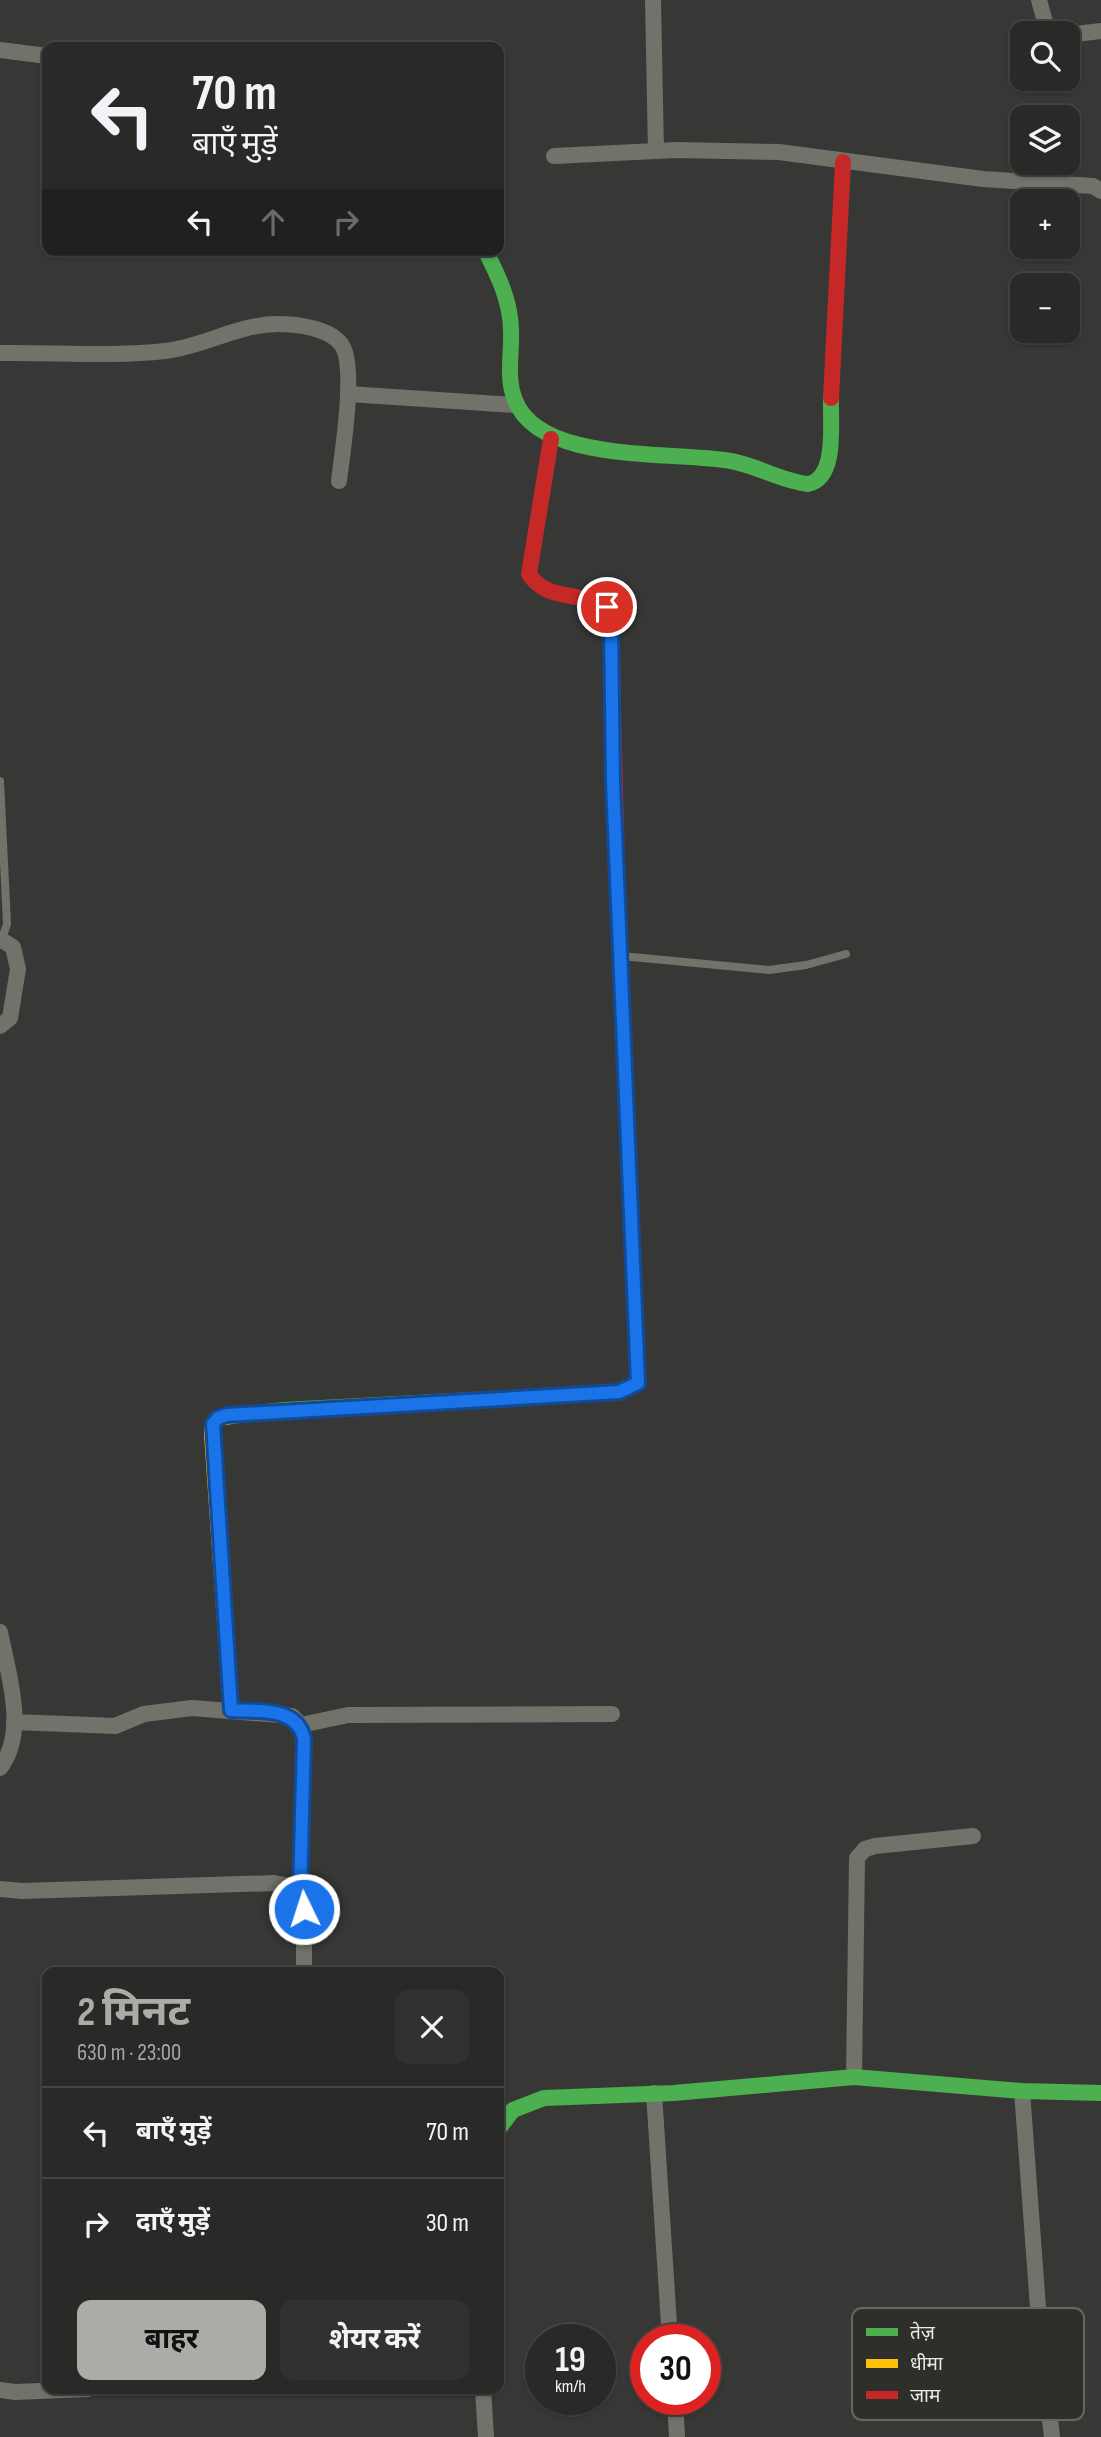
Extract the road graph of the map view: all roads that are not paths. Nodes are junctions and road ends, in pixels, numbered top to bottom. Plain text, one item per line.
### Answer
1 (653, 0) edge
2 (1039, 0) edge
3 (1045, 21) edge
4 (1101, 31) edge
5 (1080, 34) edge
6 (0, 50) edge
7 (42, 55) edge
8 (656, 151) junction
9 (554, 156) dead end
10 (843, 162) junction
11 (1101, 191) edge
12 (488, 256) edge
13 (0, 353) edge
14 (349, 394) junction
15 (515, 405) junction
16 (551, 439) junction
17 (340, 481) dead end
18 (0, 781) edge
19 (1, 939) edge
20 (846, 954) dead end
21 (620, 956) junction
22 (0, 1026) edge
23 (0, 1632) edge
24 (231, 1710) junction
25 (612, 1714) dead end
26 (14, 1722) junction
27 (301, 1725) junction
28 (0, 1768) edge
29 (973, 1836) dead end
30 (0, 1889) edge
31 (300, 1892) junction
32 (304, 1967) edge
33 (854, 2077) junction
34 (1022, 2091) junction
35 (654, 2093) junction
36 (1101, 2093) edge
37 (504, 2122) edge
38 (1038, 2308) edge
39 (669, 2324) edge
40 (0, 2390) edge
41 (42, 2391) edge
42 (483, 2394) edge
43 (676, 2415) edge
44 (486, 2437) edge
45 (677, 2437) edge

1 - 8 street
2 - 3 street
4 - 5 street
6 - 7 street
8 - 9 street
8 - 10 street
10 - 11 street
10 - 16 street
12 - 15 street
13 - 14 street
14 - 15 street
14 - 17 street
15 - 16 street
16 - 21 street
18 - 19 lane
19 - 22 street
20 - 21 lane
21 - 24 street
23 - 26 street
24 - 26 street
24 - 27 street
25 - 27 street
26 - 28 street
27 - 31 street
29 - 33 street
30 - 31 street
31 - 32 street
33 - 34 street
33 - 35 street
34 - 36 street
34 - 38 street
35 - 37 street
35 - 39 street
40 - 41 street
42 - 44 street
43 - 45 street

